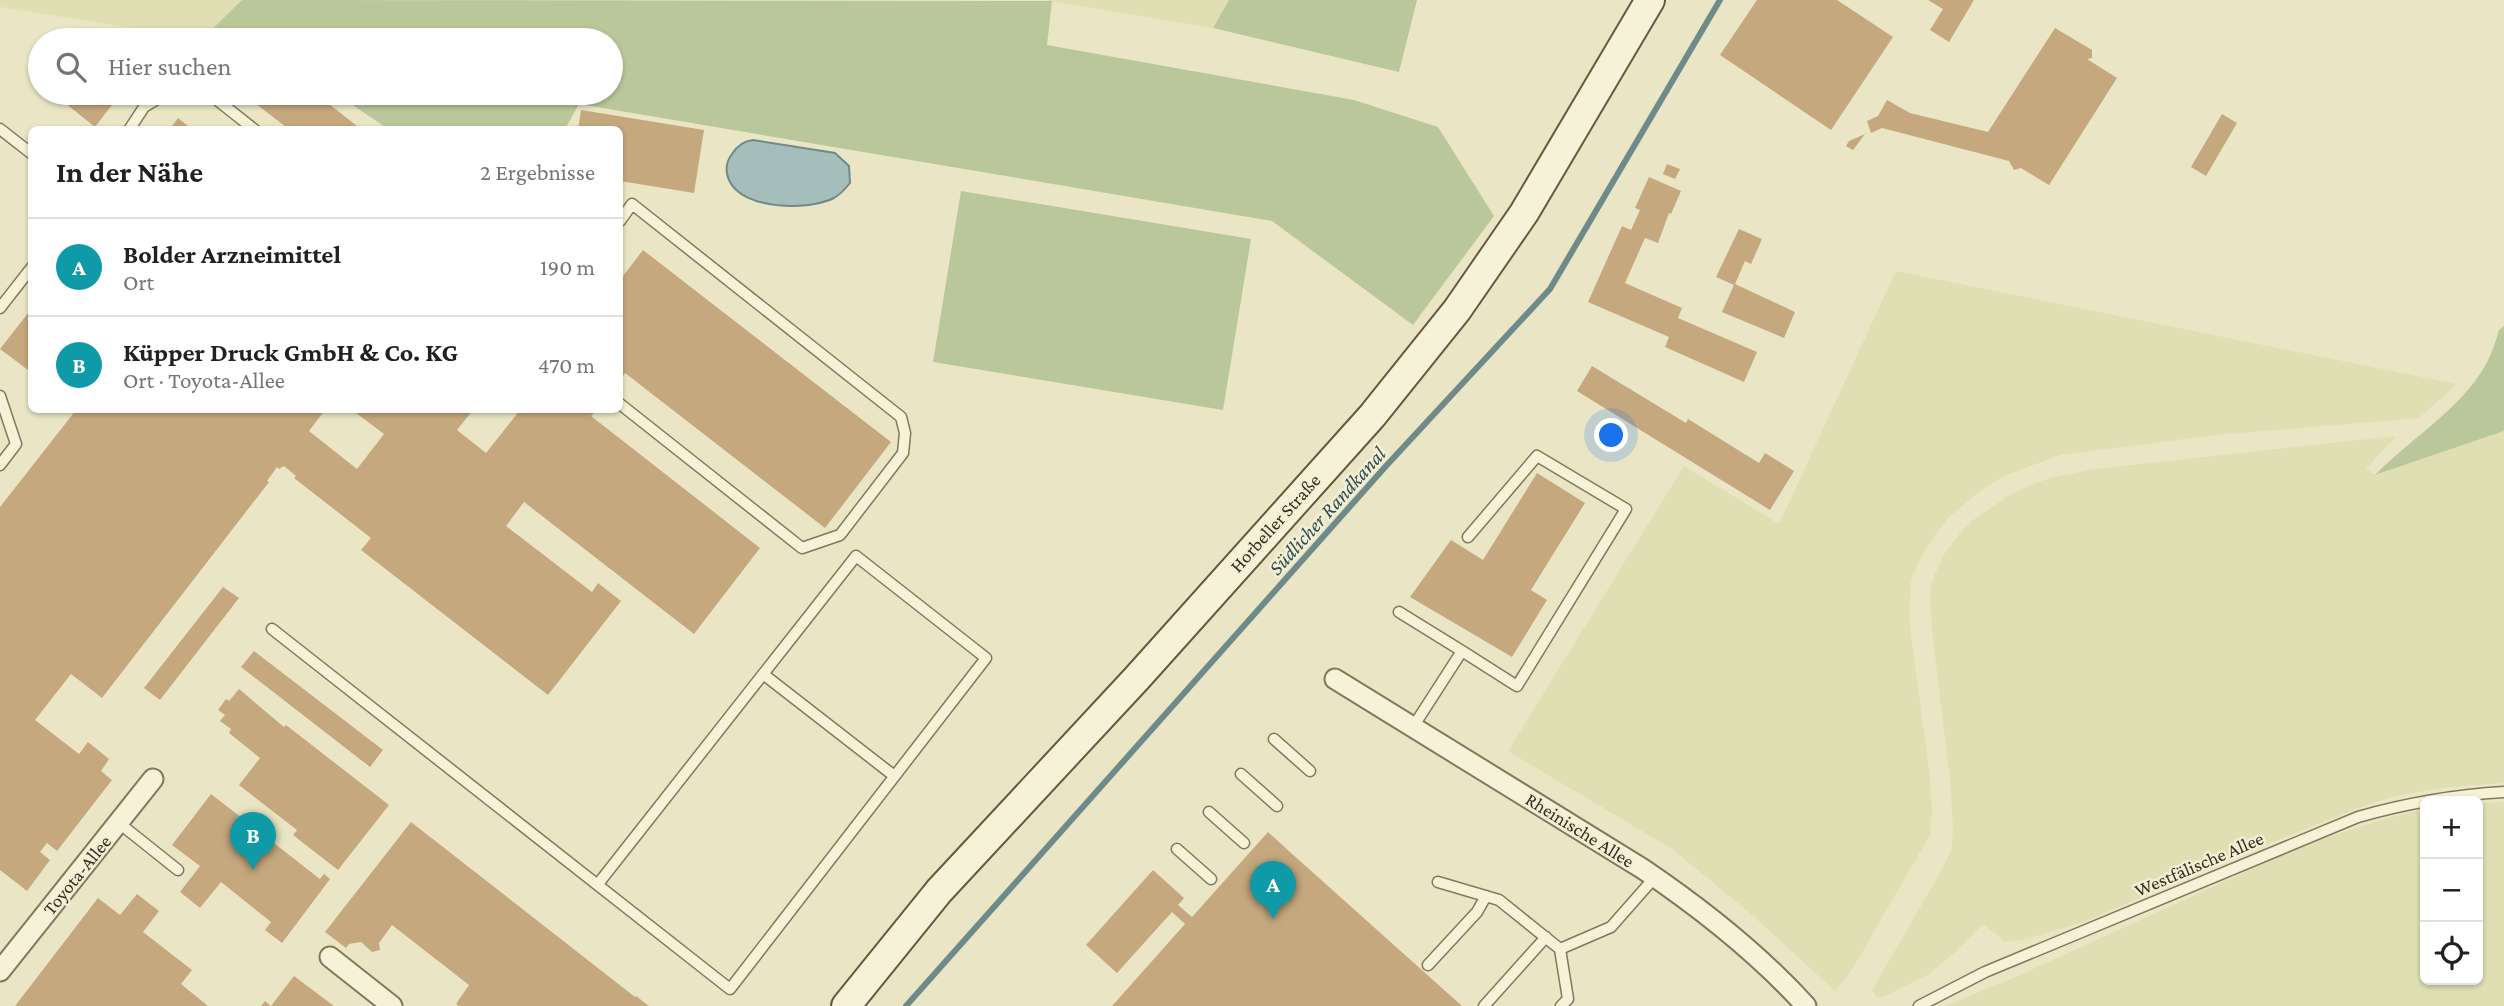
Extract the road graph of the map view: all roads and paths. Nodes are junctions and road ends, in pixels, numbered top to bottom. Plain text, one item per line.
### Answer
1 (1650, 0) edge
2 (147, 105) edge
3 (223, 105) edge
4 (132, 126) edge
5 (250, 126) edge
6 (0, 129) edge
7 (28, 151) edge
8 (623, 216) edge
9 (28, 272) edge
10 (0, 308) edge
11 (0, 396) edge
12 (623, 406) edge
13 (0, 465) edge
14 (1468, 537) dead end
15 (1399, 612) dead end
16 (272, 629) dead end
17 (1462, 651) junction
18 (763, 674) junction
19 (1335, 679) dead end
20 (1413, 727) junction
21 (1273, 739) dead end
22 (1310, 771) dead end
23 (1241, 774) dead end
24 (893, 775) junction
25 (153, 779) dead end
26 (2504, 792) edge
27 (1277, 806) dead end
28 (1209, 812) dead end
29 (119, 823) junction
30 (1244, 843) dead end
31 (1177, 849) dead end
32 (178, 870) dead end
33 (1655, 877) junction
34 (1211, 879) dead end
35 (1438, 882) dead end
36 (598, 884) junction
37 (1486, 896) junction
38 (1546, 937) junction
39 (1560, 949) junction
40 (330, 957) dead end
41 (3, 963) edge
42 (1428, 965) dead end
43 (392, 1006) edge
44 (846, 1006) edge
45 (1484, 1006) edge
46 (1561, 1006) edge
47 (1806, 1006) edge
48 (1920, 1006) edge

1 - 44 main road, Horbeller Straße
2 - 4 lane
3 - 5 lane
6 - 7 lane
8 - 12 lane
9 - 10 lane
11 - 13 lane
14 - 17 lane
15 - 17 lane
16 - 36 lane
17 - 20 lane
18 - 24 lane
18 - 24 lane
18 - 36 lane
19 - 20 street, Rheinische Allee
20 - 33 street, Rheinische Allee
21 - 22 lane
23 - 27 lane
24 - 36 lane
25 - 29 street, Toyota-Allee
26 - 48 lane, Westfälische Allee
28 - 30 lane
29 - 32 lane
29 - 41 street, Toyota-Allee
31 - 34 lane
33 - 39 lane
33 - 47 street, Rheinische Allee
35 - 37 lane
37 - 38 lane
37 - 42 lane
38 - 39 lane
38 - 45 lane
39 - 46 lane
40 - 43 street

